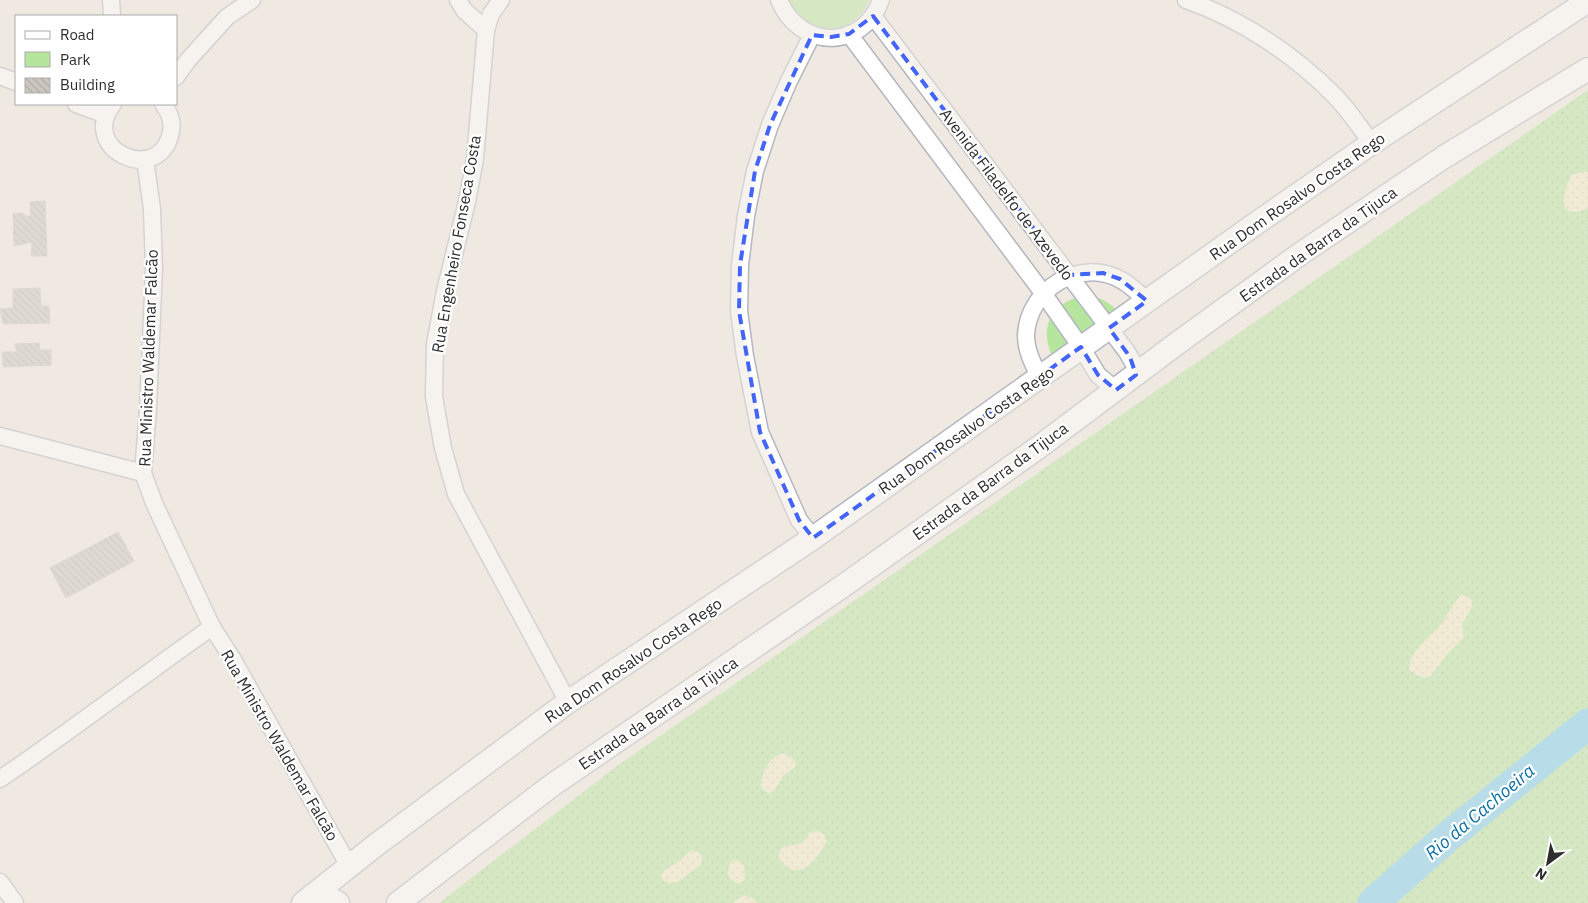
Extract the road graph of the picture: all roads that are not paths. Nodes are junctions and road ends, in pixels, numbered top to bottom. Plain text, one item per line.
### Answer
1 (112, 0) edge
2 (252, 0) edge
3 (458, 0) edge
4 (501, 0) edge
5 (779, 0) edge
6 (881, 0) edge
7 (1186, 0) edge
8 (1588, 1) edge
9 (112, 15) edge
10 (873, 16) junction
11 (486, 30) junction
12 (849, 34) junction
13 (812, 35) junction
14 (1588, 68) edge
15 (178, 74) edge
16 (0, 76) edge
17 (15, 82) edge
18 (83, 105) edge
19 (164, 105) edge
20 (110, 109) edge
21 (1372, 143) junction
22 (146, 159) junction
23 (1069, 275) junction
24 (1043, 293) junction
25 (1147, 301) junction
26 (1109, 328) junction
27 (1081, 347) junction
28 (1136, 375) junction
29 (1040, 378) junction
30 (1116, 390) junction
31 (0, 436) edge
32 (143, 473) junction
33 (813, 538) junction
34 (212, 627) junction
35 (568, 702) junction
36 (0, 779) edge
37 (349, 866) junction
38 (0, 882) edge
39 (308, 899) edge
40 (14, 903) edge
41 (338, 903) edge
42 (398, 903) edge

1 - 9 street
2 - 15 street
3 - 11 street
4 - 11 street, Rua Engenheiro Fonseca Costa
5 - 13 street
6 - 10 street
7 - 21 street
8 - 21 main road, Rua Dom Rosalvo Costa Rego
10 - 12 street
10 - 23 street, Avenida Filadelfo de Azevedo
11 - 35 street, Rua Engenheiro Fonseca Costa
12 - 13 street
12 - 24 street, Avenida Filadelfo de Azevedo
13 - 33 street
14 - 28 main road, Estrada da Barra da Tijuca
16 - 17 street
18 - 20 street
19 - 22 street
20 - 22 street
21 - 25 main road, Rua Dom Rosalvo Costa Rego
22 - 32 street, Rua Ministro Waldemar Falcão
23 - 24 street
23 - 25 street
23 - 26 street, Avenida Filadelfo de Azevedo
24 - 27 street, Avenida Filadelfo de Azevedo
24 - 29 street
25 - 26 main road, Rua Dom Rosalvo Costa Rego
26 - 27 main road, Rua Dom Rosalvo Costa Rego
26 - 28 street, Avenida Filadelfo de Azevedo
27 - 29 main road, Rua Dom Rosalvo Costa Rego
27 - 30 street, Avenida Filadelfo de Azevedo
28 - 30 main road, Estrada da Barra da Tijuca
29 - 33 main road, Rua Dom Rosalvo Costa Rego
30 - 42 main road, Estrada da Barra da Tijuca
31 - 32 street
32 - 34 street, Rua Ministro Waldemar Falcão
33 - 35 main road, Rua Dom Rosalvo Costa Rego
34 - 36 street
34 - 37 street, Rua Ministro Waldemar Falcão
35 - 37 main road, Rua Dom Rosalvo Costa Rego
37 - 39 main road
38 - 40 street
39 - 41 main road

